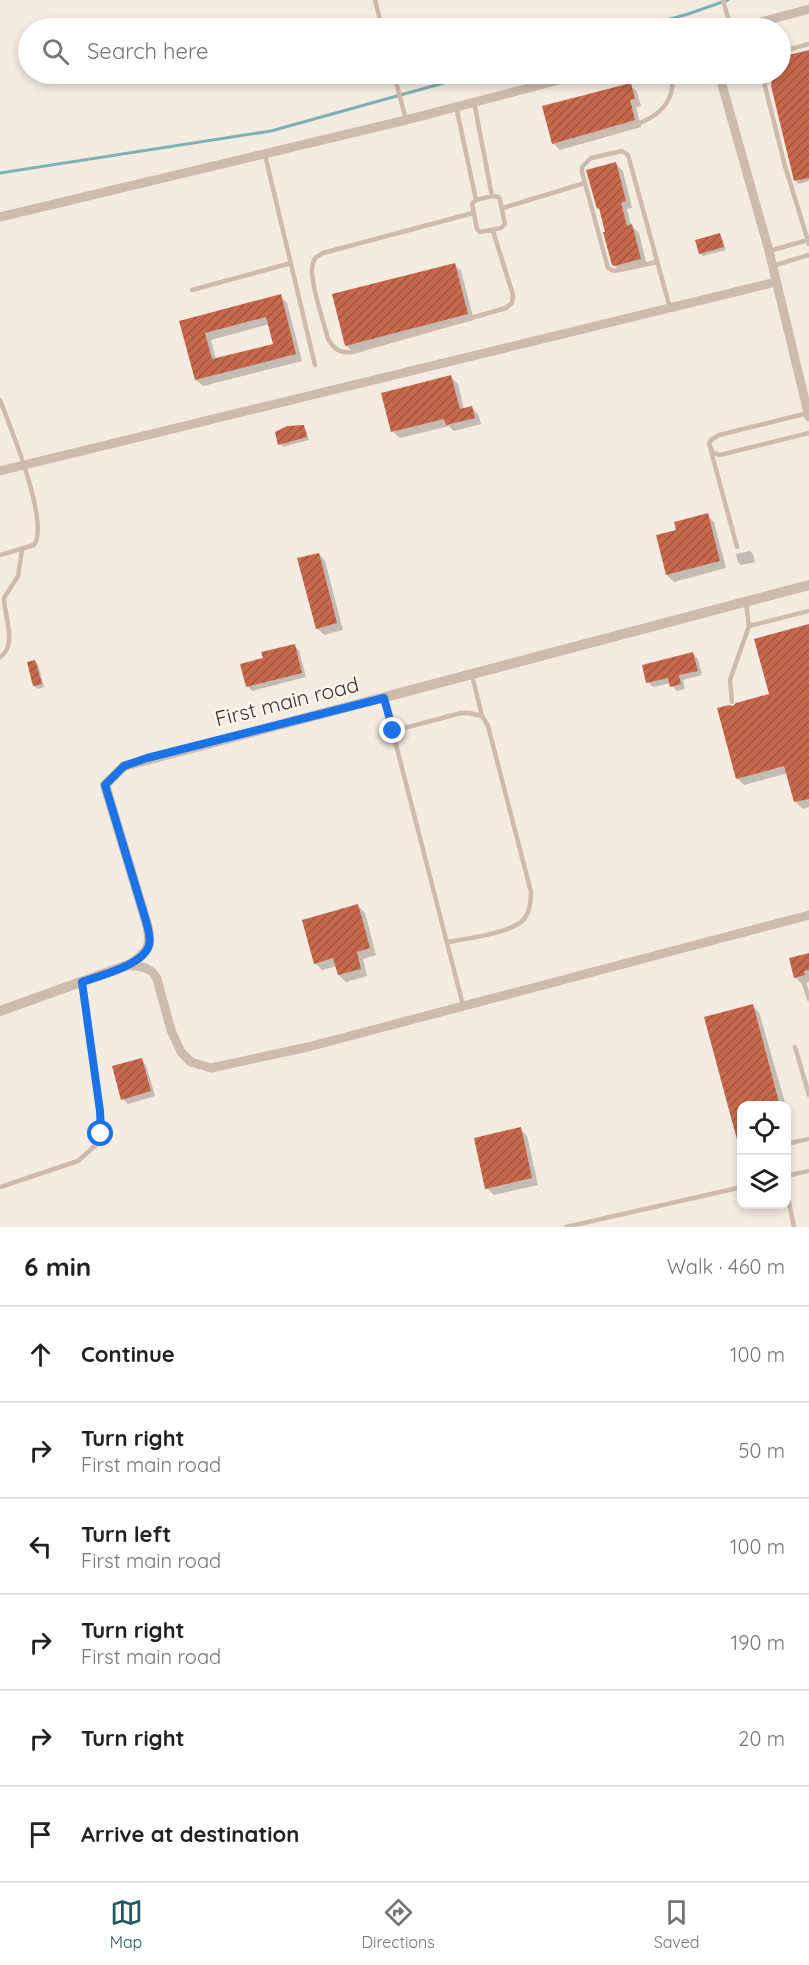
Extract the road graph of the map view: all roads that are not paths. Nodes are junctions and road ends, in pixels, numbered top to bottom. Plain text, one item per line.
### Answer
1 (375, 0) edge
2 (723, 0) edge
3 (809, 9) edge
4 (380, 18) edge
5 (728, 18) edge
6 (775, 18) edge
7 (809, 44) edge
8 (791, 49) edge
9 (396, 84) edge
10 (543, 84) edge
11 (674, 84) edge
12 (722, 84) edge
13 (764, 84) edge
14 (474, 102) junction
15 (456, 106) junction
16 (406, 120) junction
17 (580, 138) dead end
18 (265, 155) junction
19 (585, 183) junction
20 (492, 196) junction
21 (476, 200) junction
22 (503, 208) junction
23 (473, 213) junction
24 (0, 217) edge
25 (493, 231) junction
26 (808, 242) edge
27 (769, 251) junction
28 (809, 255) edge
29 (657, 262) junction
30 (291, 263) junction
31 (772, 266) junction
32 (776, 282) junction
33 (192, 290) dead end
34 (670, 308) junction
35 (315, 365) dead end
36 (0, 400) edge
37 (808, 415) edge
38 (809, 433) edge
39 (710, 450) junction
40 (26, 465) junction
41 (0, 471) edge
42 (737, 547) dead end
43 (22, 550) junction
44 (0, 555) edge
45 (809, 585) edge
46 (745, 601) junction
47 (809, 611) edge
48 (749, 626) junction
49 (0, 657) edge
50 (472, 674) junction
51 (384, 698) junction
52 (732, 702) dead end
53 (482, 716) junction
54 (393, 731) junction
55 (809, 915) edge
56 (447, 942) junction
57 (128, 965) junction
58 (82, 982) junction
59 (804, 983) dead end
60 (809, 999) edge
61 (463, 1005) junction
62 (0, 1011) edge
63 (795, 1047) dead end
64 (809, 1095) edge
65 (809, 1139) edge
66 (791, 1143) edge
67 (809, 1171) edge
68 (791, 1175) edge
69 (0, 1187) edge
70 (737, 1188) edge
71 (790, 1209) edge
72 (566, 1227) edge
73 (794, 1227) edge

1 - 4 lane
2 - 5 lane
3 - 6 street
7 - 8 lane
9 - 16 lane
10 - 14 street
11 - 17 lane
12 - 27 street
13 - 26 lane
14 - 15 street
14 - 20 lane
15 - 16 street
15 - 21 lane
16 - 18 street
18 - 24 street
18 - 30 lane
19 - 22 lane
19 - 29 lane
19 - 29 lane
20 - 21 lane
20 - 22 lane
21 - 23 lane
22 - 25 lane
23 - 25 lane
23 - 25 lane
26 - 27 lane
27 - 31 street
28 - 31 lane
29 - 34 lane
30 - 33 lane
30 - 35 lane
31 - 32 street
32 - 34 street
32 - 37 street
34 - 40 street
36 - 40 lane
37 - 39 lane
38 - 39 lane
39 - 42 lane
40 - 41 street
40 - 43 lane
43 - 44 lane
43 - 49 lane
45 - 46 street, First main road
46 - 48 lane
46 - 50 street, First main road
47 - 48 lane
48 - 52 lane
50 - 51 street, First main road
50 - 53 lane
51 - 54 lane
51 - 57 street, First main road
53 - 54 lane
53 - 56 lane
54 - 56 lane
55 - 61 street
56 - 61 lane
57 - 58 street, First main road
57 - 61 street
58 - 62 street, First main road
58 - 69 lane
59 - 60 lane
63 - 64 lane
65 - 66 lane
67 - 68 lane
70 - 72 lane
71 - 73 lane

